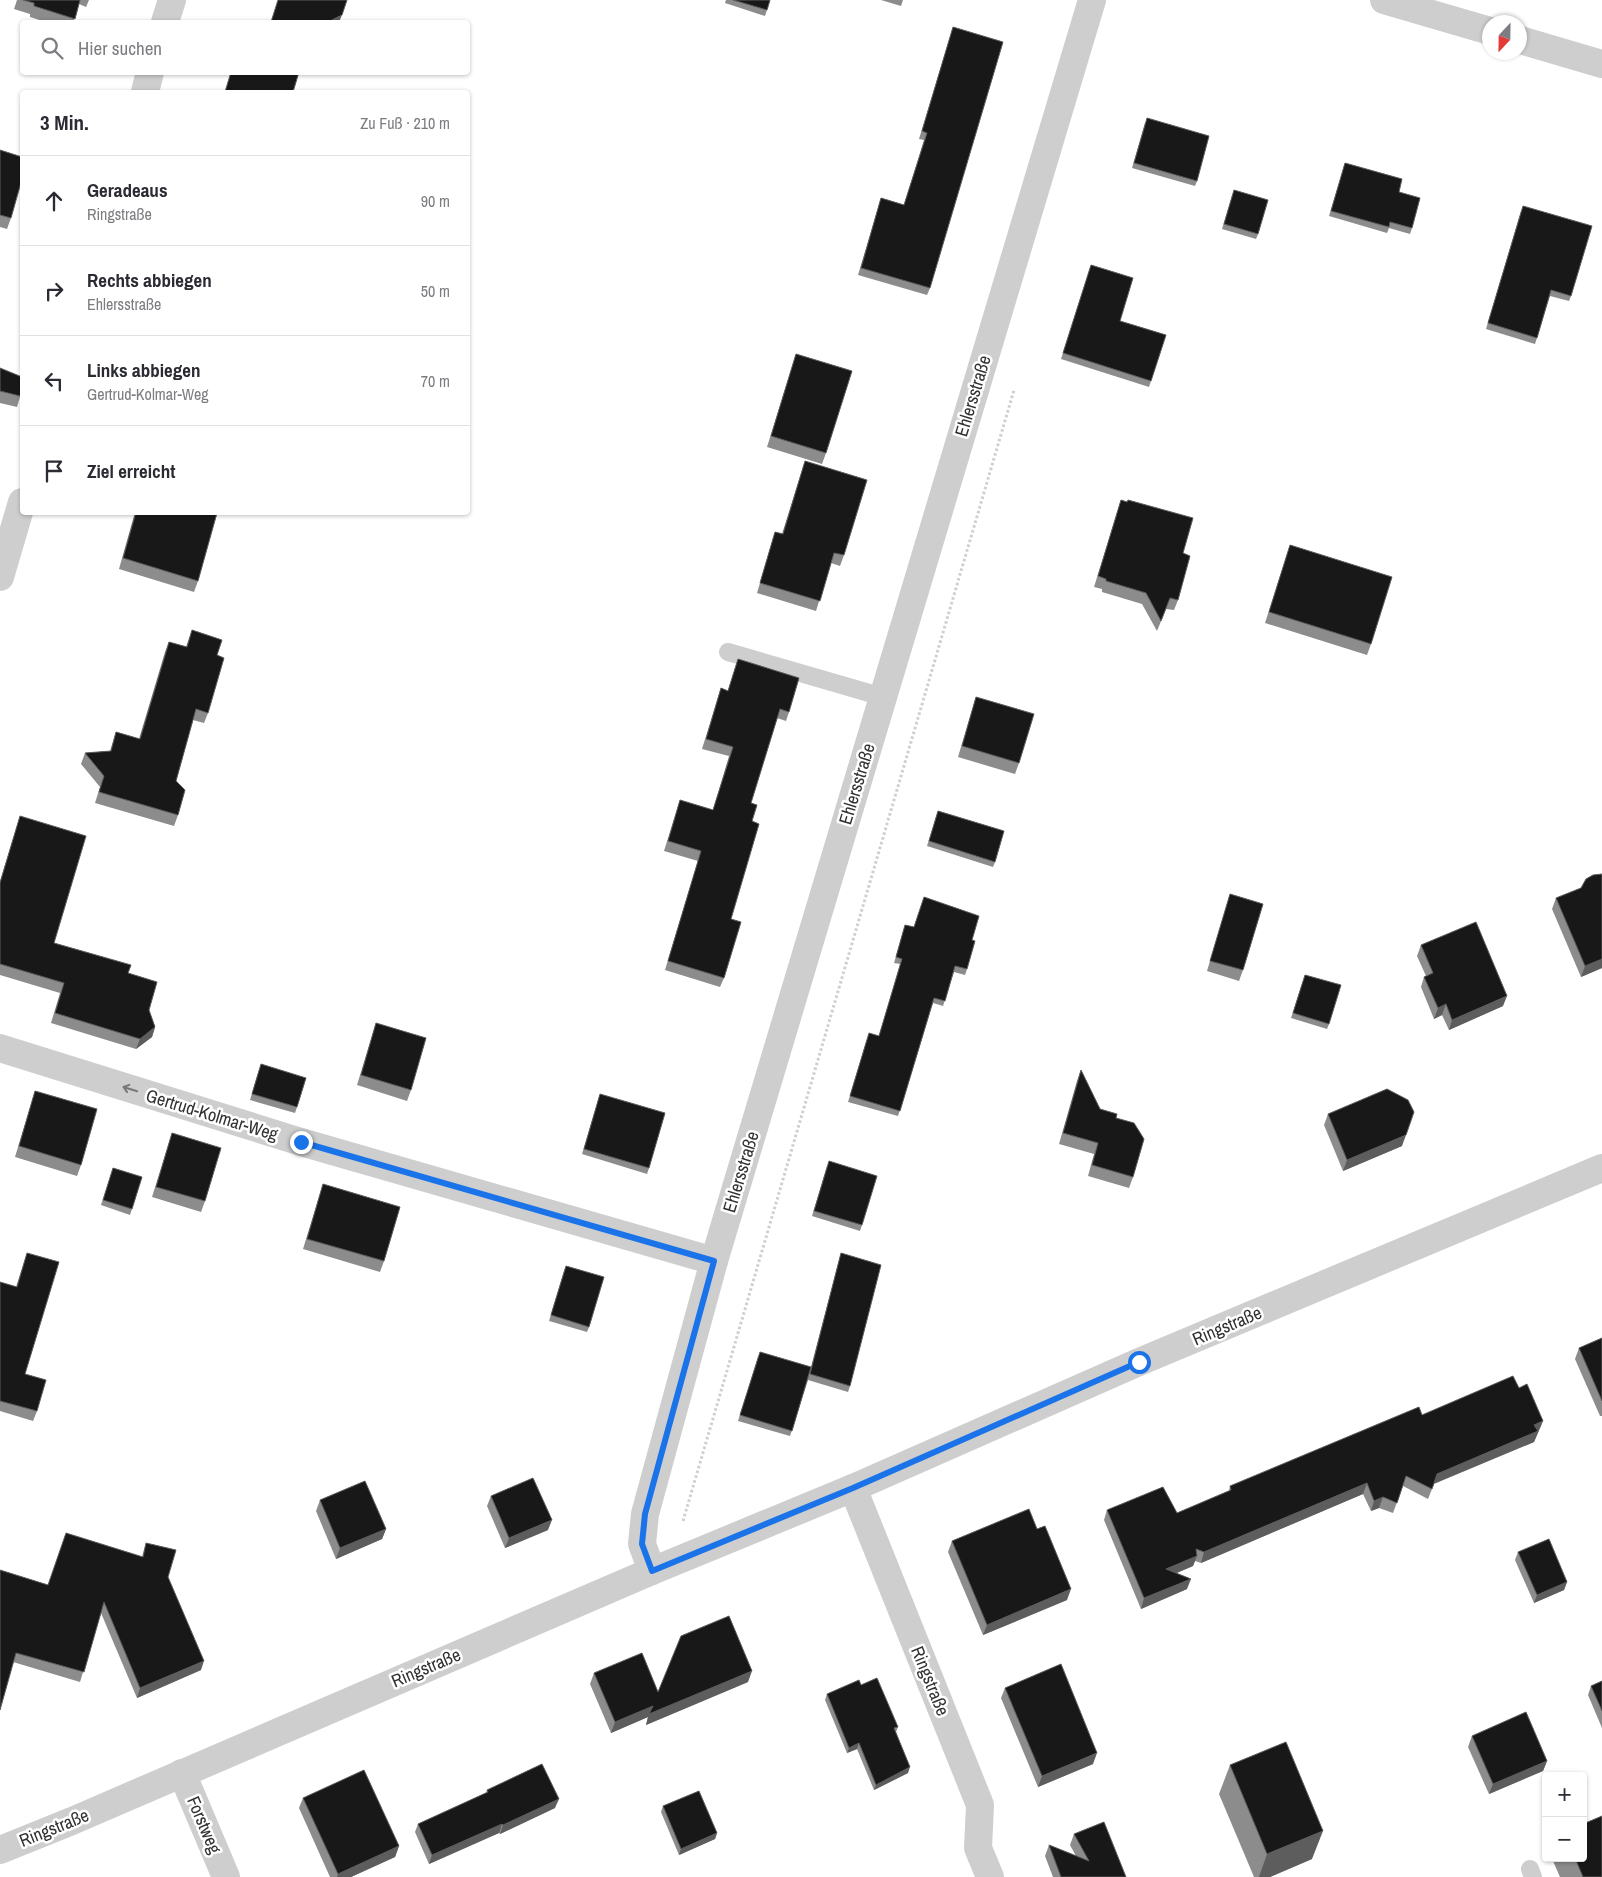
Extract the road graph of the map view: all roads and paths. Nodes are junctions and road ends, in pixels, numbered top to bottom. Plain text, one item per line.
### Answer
1 (172, 0) edge
2 (1092, 0) edge
3 (1384, 0) edge
4 (166, 20) edge
5 (1482, 29) edge
6 (1527, 42) edge
7 (1602, 64) edge
8 (149, 75) edge
9 (145, 90) edge
10 (1016, 384) dead end
11 (20, 509) edge
12 (0, 577) edge
13 (728, 652) dead end
14 (883, 697) junction
15 (0, 1048) edge
16 (1602, 1168) edge
17 (714, 1261) junction
18 (853, 1488) junction
19 (661, 1567) junction
20 (182, 1773) junction
21 (0, 1850) edge
22 (226, 1877) edge
23 (990, 1877) edge

1 - 4 street
2 - 14 street, Ehlersstraße
3 - 5 street
6 - 7 street
8 - 9 street
10 - 19 path
11 - 12 street
13 - 14 lane
14 - 17 street, Ehlersstraße
17 -> 15 street, Gertrud-Kolmar-Weg
16 - 18 street, Ringstraße
17 - 19 street, Ehlersstraße
18 - 19 street, Ringstraße
18 - 23 street, Ringstraße
19 - 20 street, Ringstraße
20 - 21 street, Ringstraße
20 - 22 street, Forstweg

